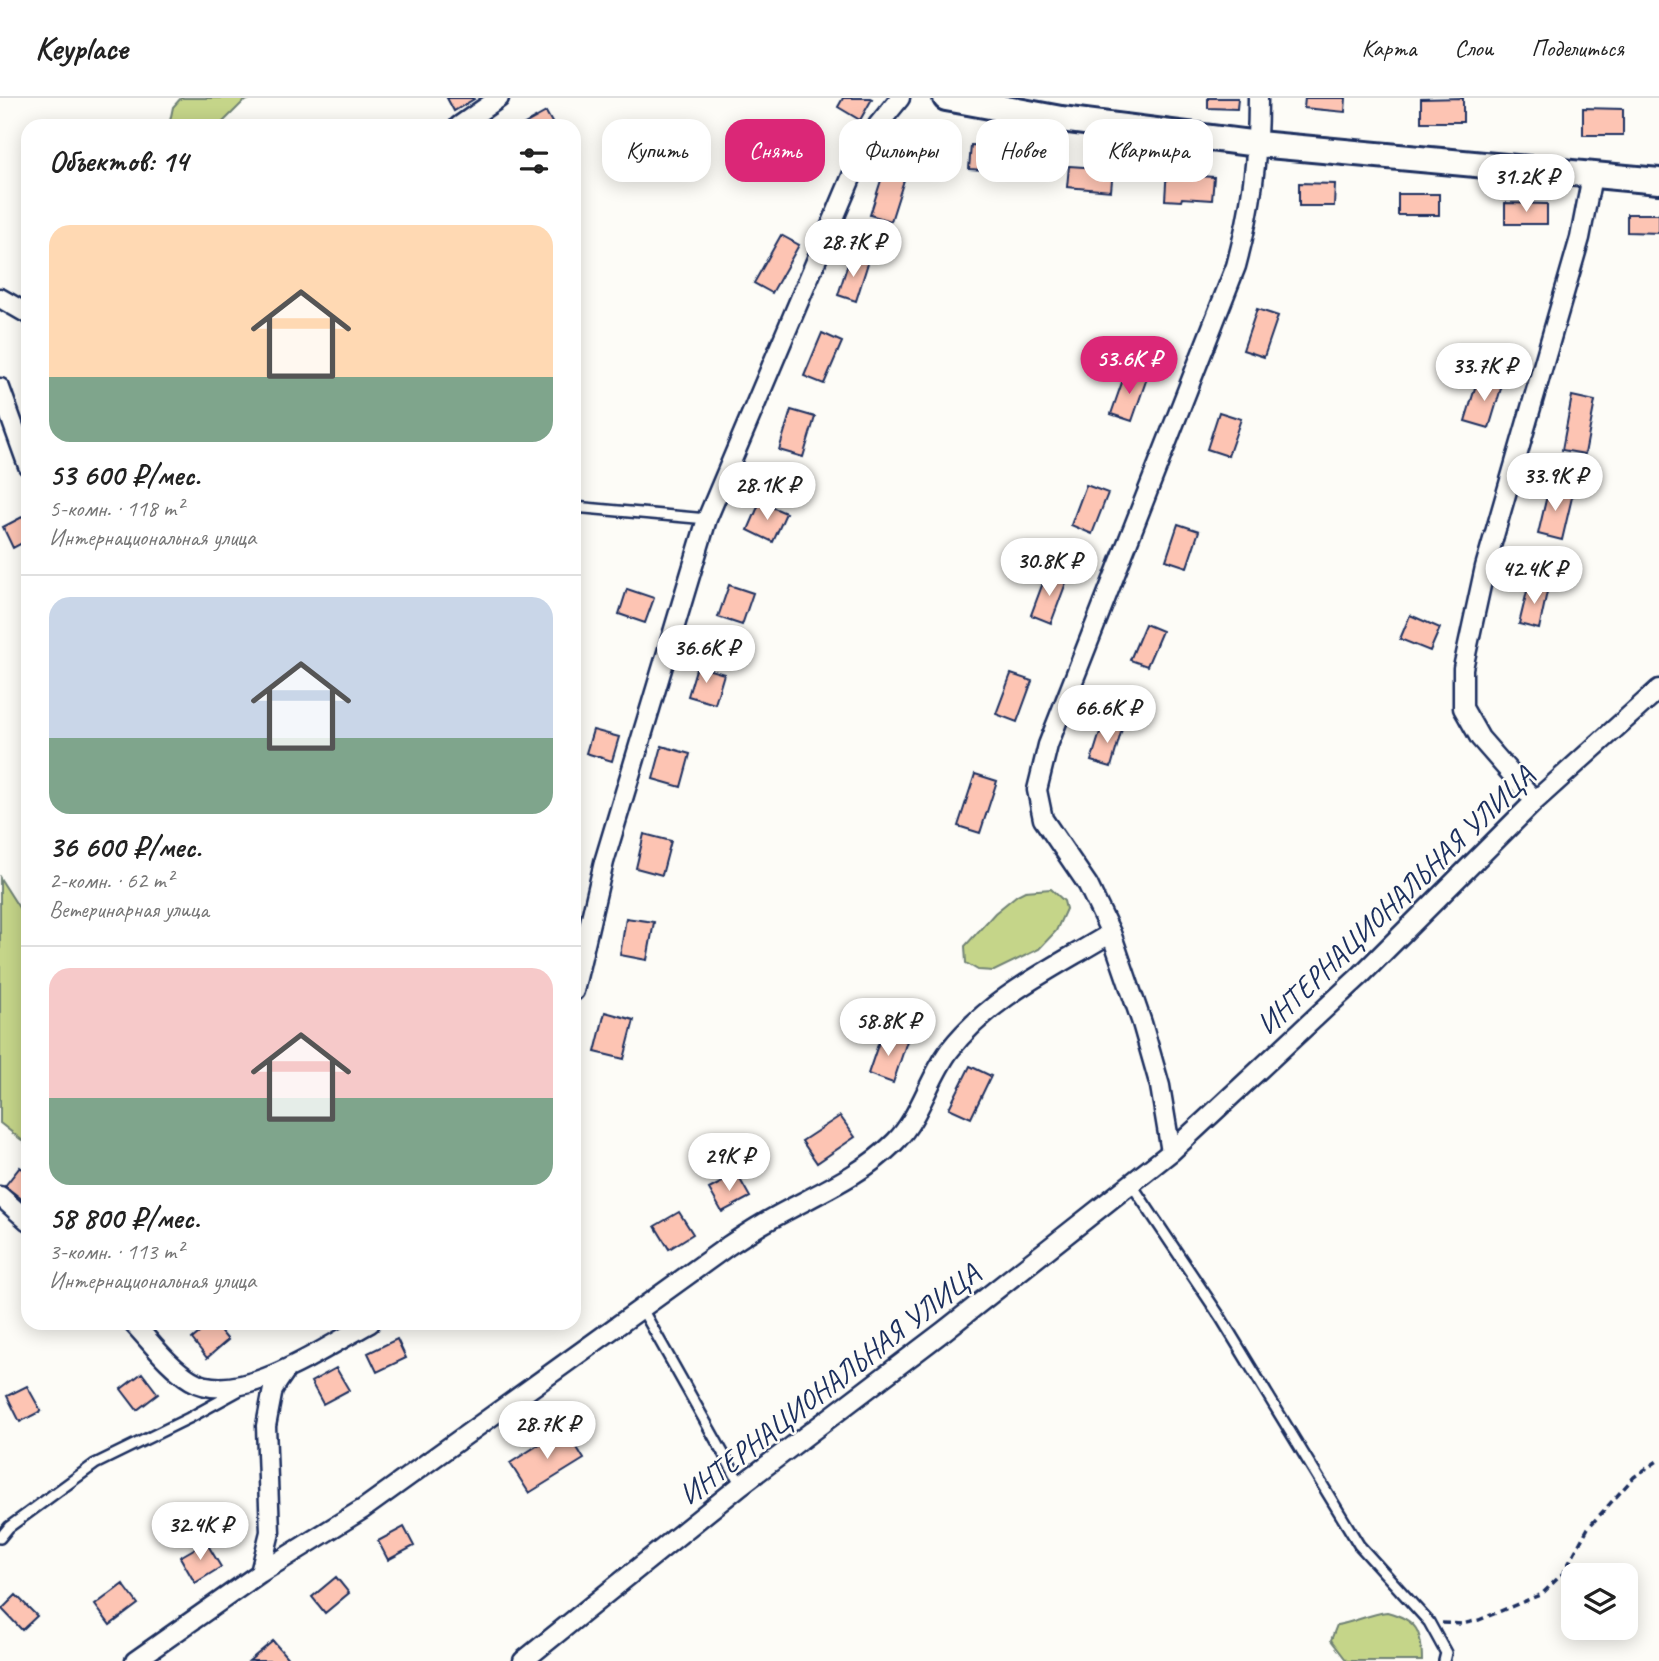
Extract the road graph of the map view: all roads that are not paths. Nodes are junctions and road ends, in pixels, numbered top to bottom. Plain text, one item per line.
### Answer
1 (499, 98) edge
2 (900, 98) edge
3 (946, 98) edge
4 (1258, 98) edge
5 (469, 119) edge
6 (1258, 144) junction
7 (1592, 176) junction
8 (1659, 181) edge
9 (0, 298) edge
10 (21, 310) edge
11 (0, 388) edge
12 (21, 446) edge
13 (581, 509) edge
14 (708, 519) junction
15 (1659, 689) edge
16 (1535, 801) junction
17 (1111, 933) junction
18 (581, 961) edge
19 (1171, 1152) junction
20 (1132, 1185) junction
21 (0, 1196) edge
22 (21, 1214) edge
23 (642, 1309) junction
24 (140, 1330) edge
25 (357, 1330) edge
26 (287, 1368) junction
27 (250, 1384) junction
28 (741, 1485) junction
29 (0, 1538) edge
30 (260, 1573) junction
31 (135, 1661) edge
32 (523, 1661) edge
33 (1444, 1661) edge

1 - 5 street
2 - 14 street
3 - 6 street
4 - 6 street
6 - 7 street
6 - 17 street
7 - 8 street
7 - 16 street
9 - 10 street
11 - 12 street
13 - 14 lane
14 - 18 street
15 - 16 street, ИНТЕРНАЦИОНАЛЬНАЯ УЛИЦА
16 - 19 street, ИНТЕРНАЦИОНАЛЬНАЯ УЛИЦА
17 - 19 street
17 - 23 street
19 - 20 street, ИНТЕРНАЦИОНАЛЬНАЯ УЛИЦА
20 - 28 street, ИНТЕРНАЦИОНАЛЬНАЯ УЛИЦА
20 - 33 lane
21 - 22 street
23 - 28 lane
23 - 30 street
24 - 27 street
25 - 26 street
26 - 27 street
26 - 30 street
27 - 29 lane
28 - 32 street, ИНТЕРНАЦИОНАЛЬНАЯ УЛИЦА
30 - 31 street

